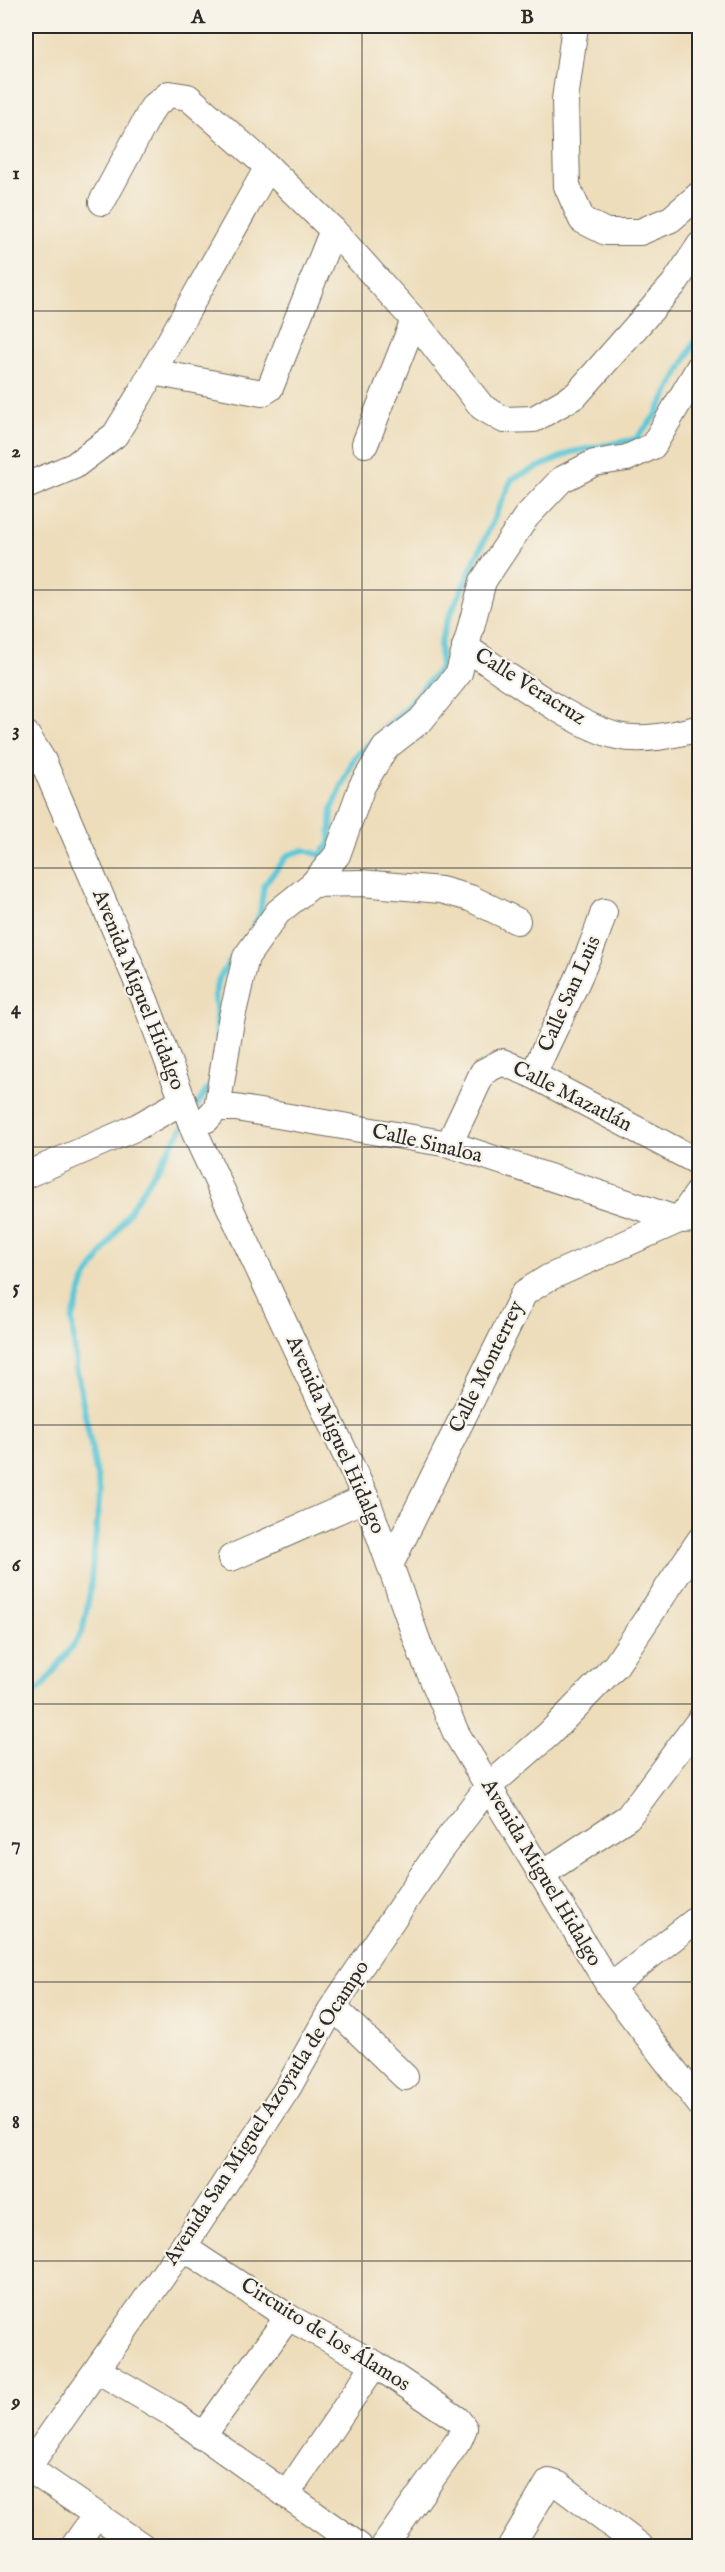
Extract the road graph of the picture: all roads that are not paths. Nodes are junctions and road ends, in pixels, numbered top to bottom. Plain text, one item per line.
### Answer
1 (574, 26) edge
2 (268, 167) junction
3 (699, 194) edge
4 (102, 202) dead end
5 (333, 230) junction
6 (699, 245) edge
7 (414, 320) junction
8 (699, 366) edge
9 (153, 372) junction
10 (365, 444) dead end
11 (26, 486) edge
12 (465, 647) junction
13 (699, 728) edge
14 (26, 734) edge
15 (313, 884) junction
16 (604, 912) dead end
17 (517, 921) dead end
18 (533, 1075) junction
19 (183, 1101) junction
20 (218, 1108) junction
21 (195, 1134) junction
22 (449, 1144) junction
23 (699, 1163) edge
24 (26, 1175) edge
25 (699, 1190) edge
26 (689, 1220) edge
27 (366, 1498) junction
28 (699, 1540) edge
29 (231, 1558) dead end
30 (391, 1563) junction
31 (699, 1720) edge
32 (489, 1787) junction
33 (542, 1874) junction
34 (699, 1917) edge
35 (610, 1987) junction
36 (333, 2007) junction
37 (405, 2077) dead end
38 (699, 2104) edge
39 (183, 2247) junction
40 (288, 2317) junction
41 (375, 2364) junction
42 (97, 2370) junction
43 (202, 2437) junction
44 (27, 2469) edge
45 (286, 2495) junction
46 (96, 2515) junction
47 (638, 2546) edge
48 (74, 2547) edge
49 (142, 2547) edge
50 (359, 2547) edge
51 (384, 2547) edge
52 (511, 2547) edge

1 - 3 street
2 - 4 street
2 - 5 street
2 - 9 street
5 - 7 street
5 - 9 street
6 - 7 street
7 - 10 street
8 - 12 street
9 - 11 street
12 - 13 street, Calle Veracruz
12 - 15 street
14 - 19 street, Avenida Miguel Hidalgo
15 - 17 street
15 - 20 street
16 - 18 street, Calle San Luis
18 - 22 street, Calle Mazatlán
18 - 23 street, Calle Mazatlán
19 - 21 street, Avenida Miguel Hidalgo
19 - 24 street
20 - 21 street
20 - 22 street, Calle Sinaloa
21 - 27 street, Avenida Miguel Hidalgo
22 - 26 street, Calle Sinaloa
25 - 26 street
26 - 30 street, Calle Monterrey
27 - 29 street
27 - 30 street, Avenida Miguel Hidalgo
28 - 32 street, Avenida San Miguel Azoyatla de Ocampo
30 - 32 street, Avenida Miguel Hidalgo
31 - 33 street
32 - 33 street, Avenida Miguel Hidalgo
32 - 36 street, Avenida San Miguel Azoyatla de Ocampo
33 - 35 street, Avenida Miguel Hidalgo
34 - 35 street
35 - 38 street, Avenida Miguel Hidalgo
36 - 37 street
36 - 39 street, Avenida San Miguel Azoyatla de Ocampo
39 - 40 street, Circuito de los Álamos
39 - 42 street, Avenida San Miguel Azoyatla de Ocampo
40 - 41 street, Circuito de los Álamos
40 - 43 street
41 - 45 street
41 - 51 street, Circuito de los Álamos
42 - 43 street
42 - 44 street, Avenida San Miguel Azoyatla de Ocampo
43 - 45 street
44 - 46 street
45 - 50 street
46 - 48 street
46 - 49 street
47 - 52 street

